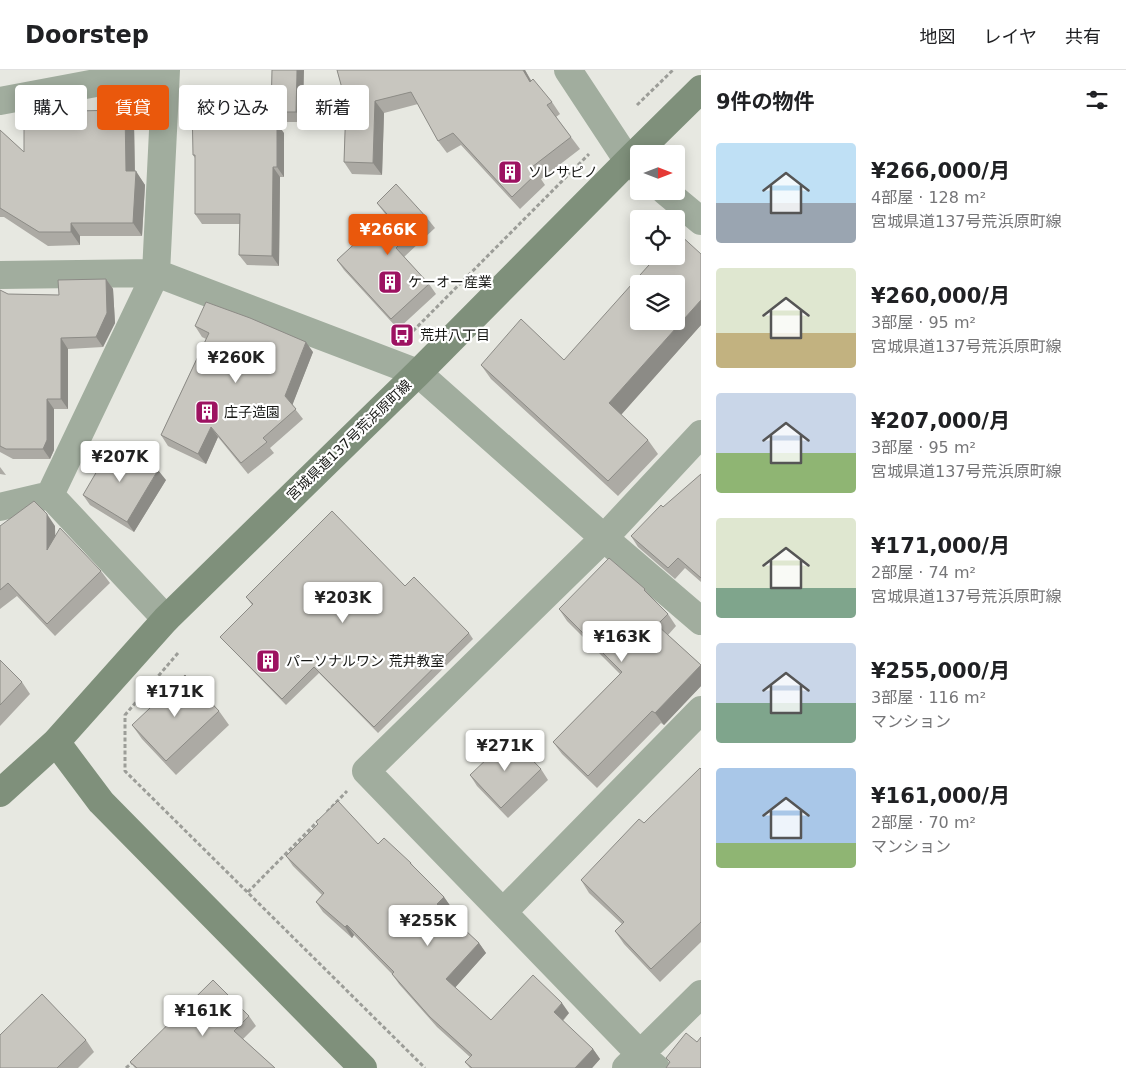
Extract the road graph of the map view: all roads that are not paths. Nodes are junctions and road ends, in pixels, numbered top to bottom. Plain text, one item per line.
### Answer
1 (166, 70) edge
2 (568, 70) edge
3 (701, 89) edge
4 (0, 101) edge
5 (651, 145) edge
6 (630, 161) edge
7 (630, 168) edge
8 (676, 200) edge
9 (701, 220) edge
10 (156, 273) junction
11 (0, 275) edge
12 (418, 372) junction
13 (701, 434) edge
14 (50, 495) junction
15 (0, 506) edge
16 (604, 538) junction
17 (166, 619) junction
18 (701, 621) edge
19 (701, 710) edge
20 (56, 742) junction
21 (0, 793) edge
22 (503, 912) junction
23 (701, 994) edge
24 (641, 1063) edge
25 (363, 1068) edge

1 - 4 street
1 - 10 street
2 - 6 street
3 - 5 main road, 宮城県道137号荒浜原町線
7 - 12 main road, 宮城県道137号荒浜原町線
8 - 9 street
10 - 11 street
10 - 12 street
10 - 14 street
12 - 16 street
12 - 17 main road, 宮城県道137号荒浜原町線
13 - 16 street
14 - 15 street
14 - 17 street
16 - 18 street
16 - 22 street
17 - 20 main road, 宮城県道137号荒浜原町線
19 - 22 street
20 - 21 main road, 宮城県道137号荒浜原町線
20 - 25 main road
22 - 24 street
23 - 24 street

